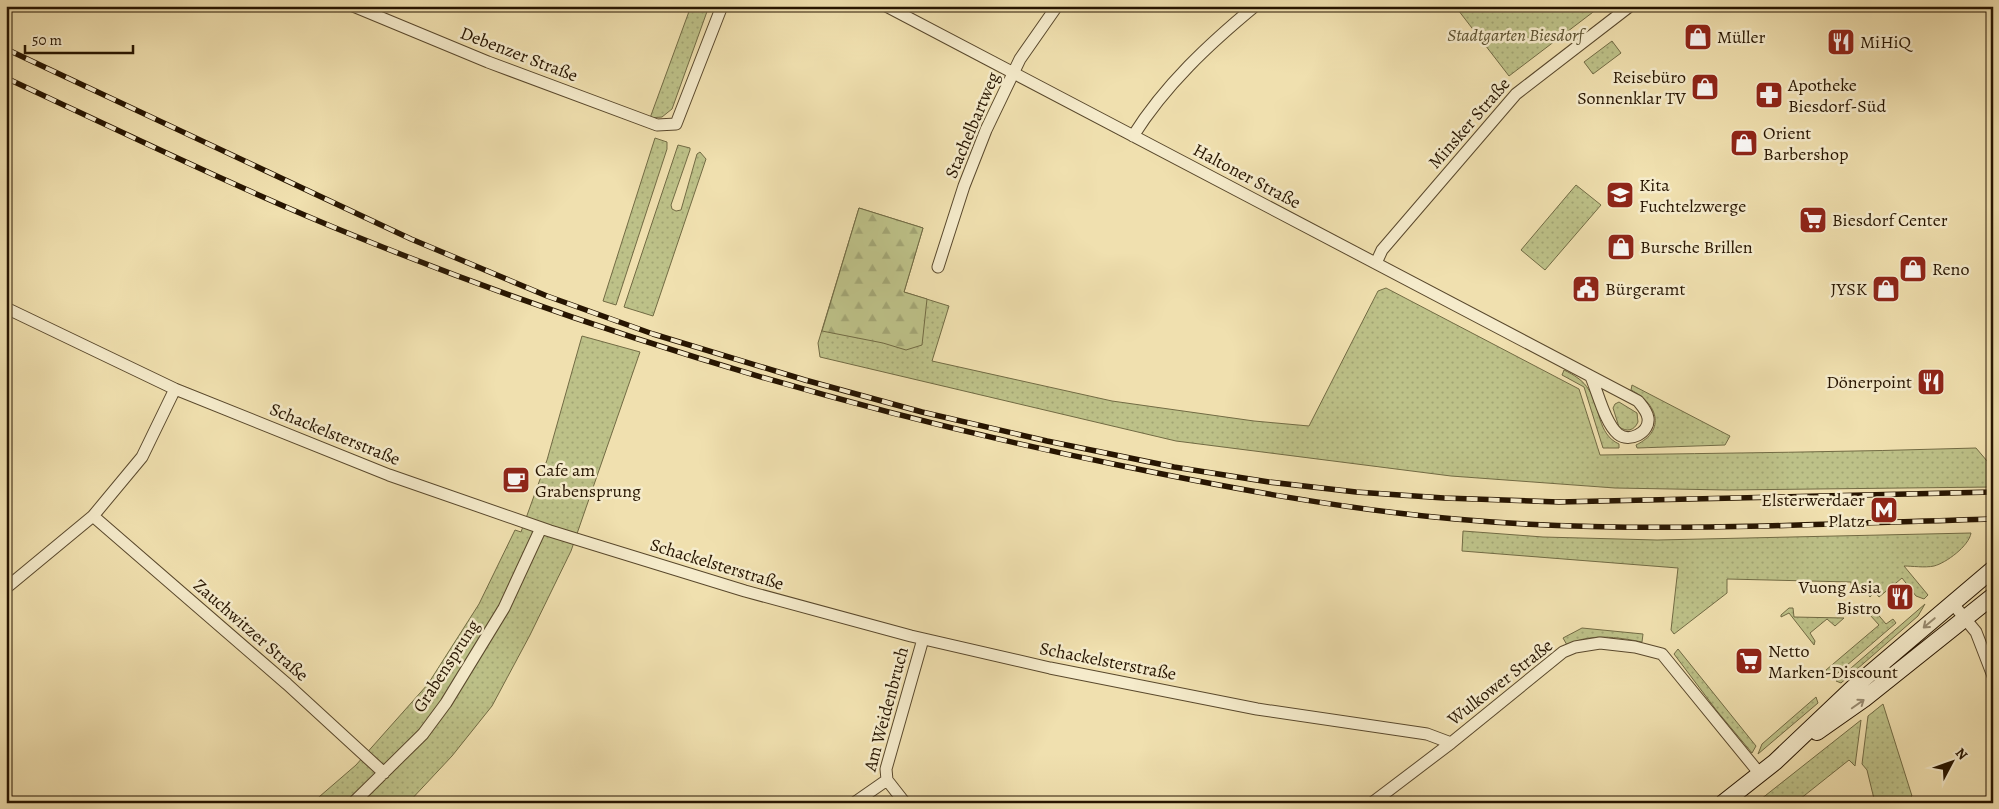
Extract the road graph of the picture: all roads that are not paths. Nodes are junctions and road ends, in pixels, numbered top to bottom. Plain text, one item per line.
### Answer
1 (353, 6) edge
2 (722, 6) edge
3 (1057, 6) edge
4 (1255, 6) edge
5 (1630, 6) edge
6 (890, 7) edge
7 (1013, 73) junction
8 (1133, 136) junction
9 (1376, 263) junction
10 (938, 267) dead end
11 (6, 308) edge
12 (1591, 378) junction
13 (175, 388) junction
14 (93, 516) junction
15 (541, 528) junction
16 (1993, 569) edge
17 (6, 588) edge
18 (1993, 596) edge
19 (1953, 604) junction
20 (1965, 619) junction
21 (923, 639) junction
22 (1993, 676) edge
23 (1451, 743) junction
24 (1774, 762) junction
25 (384, 773) junction
26 (1760, 774) junction
27 (887, 780) junction
28 (353, 803) edge
29 (854, 803) edge
30 (905, 803) edge
31 (1372, 803) edge
32 (1723, 803) edge

1 - 2 street, Debenzer Straße
3 - 7 street, Stachelbartweg
4 - 8 street
5 - 9 street, Minsker Straße
6 - 7 street, Haltoner Straße
7 - 8 street, Haltoner Straße
7 - 10 street, Stachelbartweg
8 - 9 street, Haltoner Straße
9 - 12 street, Haltoner Straße
11 - 13 street, Schackelsterstraße
12 - 12 street, Haltoner Straße
13 - 14 street
13 - 15 street, Schackelsterstraße
14 - 17 street
14 - 25 street, Zauchwitzer Straße
15 - 21 street, Schackelsterstraße
15 - 25 street, Grabensprung
16 - 19 main road
18 - 20 main road
19 - 20 street
19 -> 24 main road
20 - 22 street
24 -> 20 main road
21 - 23 street, Schackelsterstraße
21 - 27 street, Am Weidenbruch
23 - 26 street, Wulkower Straße
23 - 31 street, Wulkower Straße
24 - 26 main road
25 - 28 street, Grabensprung
26 - 32 main road
27 - 29 street, Am Weidenbruch
27 - 30 street

